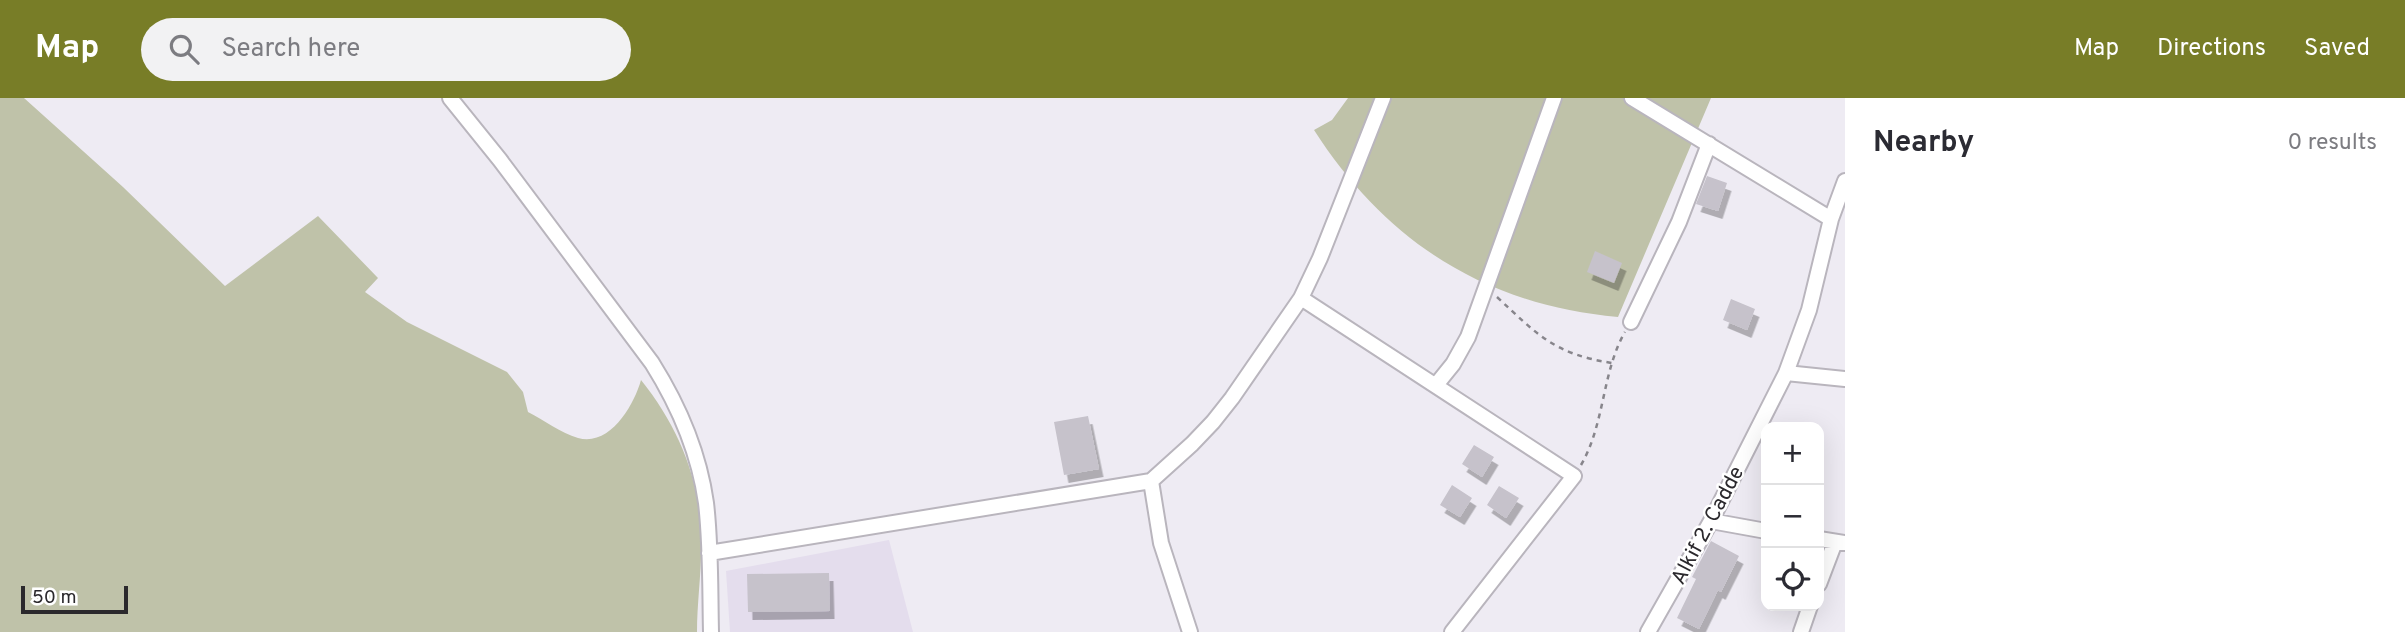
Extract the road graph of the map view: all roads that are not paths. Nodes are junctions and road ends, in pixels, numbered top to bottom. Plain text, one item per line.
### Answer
1 (450, 98) edge
2 (1383, 98) edge
3 (1554, 98) edge
4 (1633, 98) edge
5 (1709, 144) junction
6 (1845, 181) edge
7 (1831, 219) junction
8 (1301, 298) junction
9 (1631, 322) road end
10 (1786, 373) junction
11 (1845, 379) edge
12 (1436, 385) junction
13 (1151, 481) junction
14 (1711, 521) junction
15 (1761, 530) edge
16 (1840, 542) edge
17 (709, 554) junction
18 (1824, 574) edge
19 (1809, 611) edge
20 (711, 632) edge
21 (1189, 632) edge
22 (1452, 632) edge
23 (1648, 632) edge
24 (1801, 632) edge

1 - 17 street
2 - 8 street
3 - 12 street
4 - 5 street
5 - 7 street
5 - 9 street
6 - 7 street, Alkif 2. Cadde
7 - 10 street, Alkif 2. Cadde
8 - 12 street
8 - 13 street
10 - 11 street
10 - 14 street, Alkif 2. Cadde
12 - 22 street
13 - 17 street
13 - 21 street
14 - 15 street
14 - 23 street, Alkif 2. Cadde
16 - 18 street
17 - 20 street
19 - 24 street

